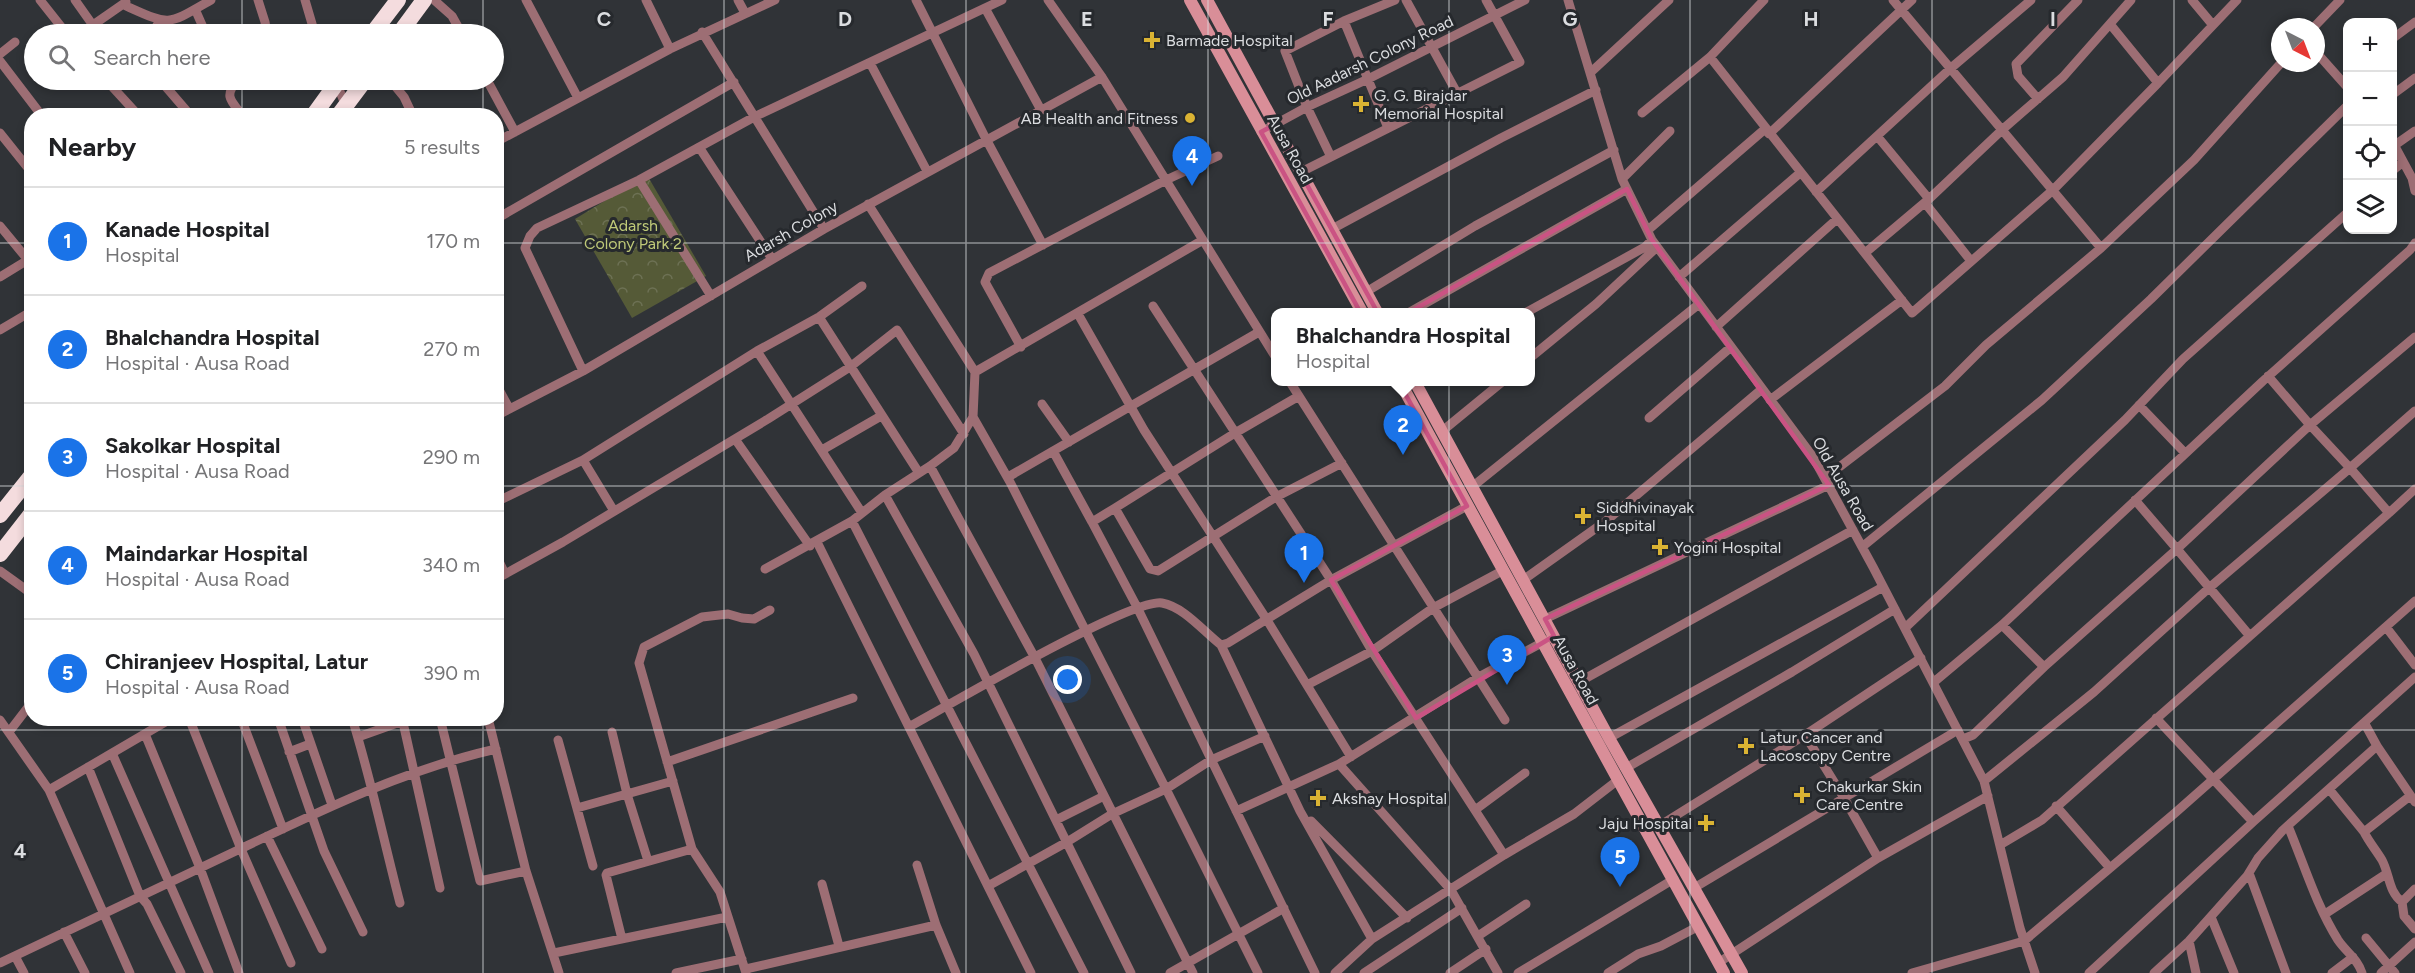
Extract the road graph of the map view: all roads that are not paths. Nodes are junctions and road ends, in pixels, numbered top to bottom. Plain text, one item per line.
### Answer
1 (40, 0) edge
2 (75, 0) edge
3 (211, 0) edge
4 (258, 0) edge
5 (305, 0) edge
6 (398, 0) edge
7 (424, 0) edge
8 (434, 0) edge
9 (526, 0) edge
10 (646, 0) edge
11 (738, 0) edge
12 (775, 0) edge
13 (916, 0) edge
14 (1002, 0) edge
15 (1048, 0) edge
16 (1190, 0) edge
17 (1207, 0) edge
18 (1395, 0) edge
19 (1406, 0) edge
20 (1486, 0) edge
21 (1526, 0) edge
22 (1568, 0) edge
23 (1669, 0) edge
24 (1764, 0) edge
25 (1893, 0) edge
26 (1912, 0) edge
27 (2031, 0) edge
28 (2078, 0) edge
29 (2131, 0) edge
30 (2192, 0) edge
31 (2237, 0) edge
32 (2340, 0) edge
33 (126, 2) edge
34 (985, 8) junction
35 (195, 9) junction
36 (1902, 10) junction
37 (745, 13) junction
38 (1494, 16) junction
39 (2323, 18) edge
40 (160, 21) junction
41 (1344, 21) junction
42 (2415, 22) edge
43 (59, 24) edge
44 (92, 24) joint
45 (158, 24) edge
46 (202, 24) edge
47 (265, 24) edge
48 (312, 24) edge
49 (380, 24) edge
50 (406, 24) edge
51 (456, 24) edge
52 (2110, 24) junction
53 (2212, 24) junction
54 (702, 32) junction
55 (933, 33) junction
56 (2397, 35) edge
57 (15, 42) dead end
58 (1431, 48) junction
59 (670, 49) junction
60 (0, 54) edge
61 (1710, 57) junction
62 (2325, 60) edge
63 (0, 61) edge
64 (870, 63) junction
65 (1951, 68) junction
66 (2272, 72) edge
67 (1590, 73) junction
68 (2343, 75) edge
69 (1102, 77) junction
70 (2415, 78) edge
71 (1368, 79) junction
72 (734, 82) junction
73 (2158, 83) junction
74 (115, 90) edge
75 (169, 90) edge
76 (229, 90) edge
77 (331, 90) edge
78 (339, 90) edge
79 (359, 90) edge
80 (398, 90) edge
81 (492, 90) edge
82 (1596, 90) junction
83 (2397, 91) edge
84 (1457, 93) junction
85 (578, 98) junction
86 (2038, 99) junction
87 (1307, 107) junction
88 (36, 108) edge
89 (132, 108) edge
90 (184, 108) edge
91 (237, 108) edge
92 (318, 108) edge
93 (344, 108) edge
94 (348, 108) edge
95 (409, 108) edge
96 (502, 108) edge
97 (1041, 110) junction
98 (2343, 110) edge
99 (504, 112) edge
100 (1642, 113) dead end
101 (756, 116) junction
102 (1274, 125) junction
103 (1388, 128) junction
104 (2003, 129) junction
105 (1670, 131) dead end
106 (1767, 131) junction
107 (2415, 131) edge
108 (515, 132) junction
109 (1261, 132) junction
110 (0, 133) edge
111 (1877, 136) junction
112 (504, 138) edge
113 (986, 139) junction
114 (2397, 141) edge
115 (699, 147) junction
116 (2397, 149) edge
117 (1614, 150) junction
118 (1218, 156) dead end
119 (1331, 157) junction
120 (2403, 162) junction
121 (24, 163) edge
122 (2397, 167) edge
123 (927, 171) junction
124 (1301, 172) junction
125 (1800, 173) junction
126 (1622, 179) junction
127 (639, 180) junction
128 (1166, 180) junction
129 (2415, 188) edge
130 (1627, 189) junction
131 (2053, 190) junction
132 (1816, 192) junction
133 (1927, 201) junction
134 (868, 204) junction
135 (504, 214) edge
136 (2343, 216) edge
137 (1837, 219) junction
138 (0, 226) edge
139 (824, 229) junction
140 (1332, 229) junction
141 (1648, 230) junction
142 (1203, 240) junction
143 (1654, 243) junction
144 (2415, 243) edge
145 (1043, 245) junction
146 (2101, 248) junction
147 (24, 252) edge
148 (1864, 253) junction
149 (772, 260) junction
150 (1971, 261) junction
151 (24, 263) edge
152 (0, 277) edge
153 (1679, 277) junction
154 (862, 286) dead end
155 (1366, 292) junction
156 (711, 296) junction
157 (1902, 300) junction
158 (1700, 304) junction
159 (1153, 306) dead end
160 (1360, 308) edge
161 (1375, 308) edge
162 (1417, 308) edge
163 (1534, 308) edge
164 (1078, 314) junction
165 (24, 316) edge
166 (819, 317) junction
167 (1716, 327) junction
168 (0, 330) edge
169 (1259, 332) junction
170 (2415, 337) edge
171 (1021, 347) junction
172 (1731, 347) junction
173 (757, 351) junction
174 (1271, 352) edge
175 (1535, 354) edge
176 (850, 367) junction
177 (1194, 370) junction
178 (583, 371) junction
179 (975, 372) junction
180 (2268, 376) junction
181 (1293, 386) edge
182 (1403, 386) edge
183 (1419, 386) edge
184 (1496, 386) edge
185 (1762, 389) junction
186 (1299, 396) junction
187 (504, 399) edge
188 (1770, 400) junction
189 (792, 403) junction
190 (1042, 404) dead end
191 (2139, 405) junction
192 (1130, 407) junction
193 (509, 408) junction
194 (504, 411) edge
195 (2415, 411) edge
196 (881, 416) junction
197 (973, 417) junction
198 (1649, 418) dead end
199 (2310, 425) junction
200 (1441, 432) junction
201 (1235, 433) junction
202 (964, 434) junction
203 (735, 439) junction
204 (1069, 442) junction
205 (822, 450) junction
206 (1053, 451) junction
207 (2185, 453) junction
208 (583, 460) junction
209 (1342, 463) junction
210 (930, 466) junction
211 (2350, 468) junction
212 (919, 473) junction
213 (1171, 473) junction
214 (1008, 477) junction
215 (1827, 481) junction
216 (24, 485) edge
217 (1472, 487) junction
218 (2415, 489) edge
219 (885, 495) junction
220 (1276, 497) junction
221 (504, 498) edge
222 (2135, 500) junction
223 (1467, 506) junction
224 (1115, 508) junction
225 (614, 511) junction
226 (862, 513) junction
227 (2389, 513) junction
228 (0, 515) edge
229 (852, 521) junction
230 (1092, 522) junction
231 (24, 523) edge
232 (1853, 530) junction
233 (1212, 536) junction
234 (813, 544) junction
235 (1395, 547) junction
236 (1862, 547) junction
237 (2177, 549) junction
238 (0, 554) edge
239 (765, 569) dead end
240 (0, 571) edge
241 (1502, 571) junction
242 (504, 575) edge
243 (1331, 580) junction
244 (1523, 580) junction
245 (1883, 586) junction
246 (24, 588) edge
247 (2209, 588) junction
248 (2415, 601) edge
249 (1137, 607) junction
250 (1433, 608) junction
251 (1895, 609) junction
252 (770, 610) dead end
253 (1267, 620) junction
254 (1545, 620) junction
255 (2002, 624) junction
256 (2386, 627) junction
257 (1905, 628) junction
258 (1087, 630) junction
259 (2249, 635) junction
260 (1554, 636) junction
261 (1542, 643) junction
262 (1221, 645) junction
263 (1372, 651) junction
264 (1035, 658) junction
265 (1921, 658) junction
266 (2415, 665) edge
267 (2044, 667) junction
268 (2415, 677) edge
269 (1478, 678) junction
270 (1579, 682) junction
271 (1934, 682) junction
272 (988, 683) junction
273 (1307, 685) junction
274 (853, 698) dead end
275 (946, 706) junction
276 (24, 712) edge
277 (1416, 718) junction
278 (2157, 718) junction
279 (0, 720) edge
280 (1505, 720) dead end
281 (2365, 724) junction
282 (158, 726) edge
283 (192, 726) edge
284 (244, 726) edge
285 (281, 726) edge
286 (304, 726) edge
287 (355, 726) edge
288 (387, 726) edge
289 (404, 726) edge
290 (442, 726) edge
291 (490, 726) edge
292 (909, 727) junction
293 (1958, 730) junction
294 (9, 732) junction
295 (612, 732) dead end
296 (145, 734) junction
297 (1805, 735) junction
298 (1265, 736) junction
299 (358, 737) junction
300 (1609, 738) junction
301 (1963, 739) junction
302 (558, 740) dead end
303 (310, 744) junction
304 (2377, 746) junction
305 (496, 749) junction
306 (289, 752) junction
307 (112, 753) junction
308 (1351, 756) junction
309 (450, 759) junction
310 (1211, 760) junction
311 (667, 762) junction
312 (1339, 764) junction
313 (88, 767) junction
314 (1626, 768) junction
315 (415, 771) junction
316 (1525, 773) dead end
317 (2214, 778) junction
318 (1618, 780) junction
319 (673, 781) junction
320 (1984, 781) junction
321 (1290, 787) junction
322 (372, 788) junction
323 (1166, 789) junction
324 (2329, 789) junction
325 (49, 790) junction
326 (627, 794) junction
327 (1104, 796) junction
328 (1988, 796) junction
329 (1844, 798) junction
330 (2413, 799) edge
331 (333, 805) junction
332 (2056, 806) junction
333 (577, 808) junction
334 (1475, 810) junction
335 (1236, 811) junction
336 (1300, 811) junction
337 (1112, 814) junction
338 (312, 815) junction
339 (1056, 820) junction
340 (2253, 822) junction
341 (1659, 826) junction
342 (2288, 826) junction
343 (283, 828) junction
344 (2364, 832) junction
345 (267, 836) junction
346 (1067, 843) junction
347 (2000, 845) junction
348 (241, 849) junction
349 (692, 849) junction
350 (1504, 855) junction
351 (1878, 858) junction
352 (648, 861) junction
353 (917, 865) dead end
354 (1028, 865) junction
355 (593, 866) dead end
356 (200, 868) junction
357 (2110, 868) junction
358 (526, 871) junction
359 (2249, 873) junction
360 (2385, 874) junction
361 (1674, 879) junction
362 (169, 883) junction
363 (822, 885) dead end
364 (988, 886) junction
365 (440, 888) dead end
366 (1694, 888) junction
367 (2415, 889) edge
368 (1451, 890) junction
369 (140, 896) junction
370 (2402, 902) junction
371 (400, 903) dead end
372 (1526, 904) dead end
373 (1284, 908) junction
374 (1462, 908) junction
375 (102, 913) junction
376 (2325, 914) junction
377 (727, 917) junction
378 (2211, 917) junction
379 (1407, 918) junction
380 (936, 925) junction
381 (1699, 926) junction
382 (2415, 929) edge
383 (64, 932) junction
384 (363, 932) dead end
385 (1239, 934) junction
386 (1478, 936) junction
387 (2366, 938) dead end
388 (622, 939) junction
389 (1372, 939) junction
390 (2024, 941) junction
391 (2189, 941) junction
392 (2414, 945) edge
393 (839, 946) junction
394 (322, 949) dead end
395 (1486, 949) junction
396 (554, 953) junction
397 (1731, 953) junction
398 (15, 956) junction
399 (2353, 957) junction
400 (742, 959) junction
401 (0, 963) edge
402 (291, 963) dead end
403 (1188, 963) junction
404 (1721, 968) edge
405 (746, 971) edge
406 (2389, 971) edge
407 (558, 972) edge
408 (24, 973) edge
409 (85, 973) edge
410 (130, 973) edge
411 (181, 973) edge
412 (208, 973) edge
413 (239, 973) edge
414 (676, 973) edge
415 (956, 973) edge
416 (1031, 973) edge
417 (1084, 973) edge
418 (1131, 973) edge
419 (1170, 973) edge
420 (1193, 973) edge
421 (1258, 973) edge
422 (1315, 973) edge
423 (1335, 973) edge
424 (1364, 973) edge
425 (1450, 973) edge
426 (1498, 973) edge
427 (1518, 973) edge
428 (1608, 973) edge
429 (1742, 973) edge
430 (1912, 973) edge
431 (2035, 973) edge
432 (2089, 973) edge
433 (2154, 973) edge
434 (2196, 973) edge
435 (2234, 973) edge
436 (2286, 973) edge
437 (2332, 973) edge
438 (2362, 973) edge

1 - 43 street
2 - 44 street
3 - 35 street
4 - 47 street
5 - 48 street
6 - 49 highway
7 - 50 highway
8 - 51 street
9 - 85 street
10 - 59 street
11 - 37 street
12 - 37 street
13 - 55 street
14 - 34 street
15 - 69 street
16 - 109 main road, Ausa Road
17 - 102 main road
18 - 41 street
19 - 58 street
20 - 38 street
21 - 38 street, Old Aadarsh Colony Road
22 - 67 street, Old Ausa Road
23 - 67 street
24 - 61 street
25 - 36 street
26 - 36 street
27 - 65 street
28 - 86 street
29 - 52 street
30 - 53 street
31 - 53 street
32 - 39 street
33 - 40 street
33 - 44 street
34 - 55 street
34 - 97 street
35 - 40 street
35 - 46 street
36 - 65 street
36 - 106 street
37 - 54 street
38 - 58 street, Old Aadarsh Colony Road
38 - 84 street
40 - 45 street
41 - 71 street
41 - 87 street
42 - 56 street
52 - 73 street
52 - 86 street
53 - 73 street
54 - 59 street
54 - 72 street
55 - 64 street
55 - 113 street
57 - 60 street
58 - 71 street, Old Aadarsh Colony Road
58 - 84 street
59 - 85 street
61 - 100 street
61 - 106 street
62 - 68 street
63 - 88 street
64 - 101 street
64 - 123 street
65 - 104 street
65 - 111 street
66 - 146 street
67 - 82 street, Old Ausa Road
69 - 97 street, Adarsh Colony
69 - 128 street
70 - 83 street
71 - 87 street, Old Aadarsh Colony Road
71 - 103 street
72 - 101 street
72 - 135 street
73 - 131 street
74 - 89 street
75 - 90 street
76 - 91 street
77 - 92 highway
78 - 93 street
79 - 94 highway
80 - 95 street
81 - 96 street
82 - 117 street, Old Ausa Road
82 - 140 street
84 - 103 street
85 - 108 street
86 - 104 street
87 - 102 street, Old Aadarsh Colony Road
87 - 119 street
97 - 113 street, Adarsh Colony
98 - 236 street
99 - 108 street
101 - 115 street
101 - 139 street
102 - 109 street, Old Aadarsh Colony Road
102 - 124 main road
103 - 119 street
104 - 131 street
104 - 133 street
105 - 126 street
106 - 125 street
106 - 141 street
107 - 114 street
108 - 112 street
109 - 160 main road, Ausa Road
110 - 121 street
111 - 132 street
111 - 133 street
113 - 123 street, Adarsh Colony
113 - 145 street
115 - 127 street
115 - 149 street
116 - 120 street
117 - 126 street, Old Ausa Road
117 - 155 street
118 - 128 street
119 - 124 street
120 - 122 street
120 - 129 street
123 - 134 street, Adarsh Colony
124 - 140 main road
125 - 132 street
125 - 153 street
126 - 130 street, Old Ausa Road
127 - 156 street
127 - 178 street
128 - 142 street
128 - 145 street
130 - 141 street, Old Ausa Road
130 - 162 street
131 - 146 street
131 - 150 street
132 - 137 street
133 - 148 street
133 - 150 street
134 - 139 street, Adarsh Colony
134 - 179 street
136 - 191 street
137 - 148 street
137 - 167 street
138 - 147 street
139 - 149 street, Adarsh Colony
140 - 155 main road
141 - 143 street, Old Ausa Road
142 - 164 street
142 - 169 street
143 - 153 street, Old Ausa Road
143 - 163 street
143 - 175 street
144 - 180 street
145 - 171 street
146 - 215 street
148 - 157 street
149 - 156 street, Adarsh Colony
150 - 157 street
151 - 152 street
153 - 158 street, Old Ausa Road
154 - 166 street
155 - 161 main road
156 - 178 street, Adarsh Colony
157 - 188 street
158 - 167 street, Old Ausa Road
158 - 217 street
159 - 177 street
164 - 171 street
164 - 192 street
165 - 168 street
166 - 173 street
166 - 176 street
167 - 172 street, Old Ausa Road
169 - 174 street
169 - 177 street
170 - 199 street
171 - 179 street
172 - 185 street, Old Ausa Road
172 - 198 street
173 - 189 street
173 - 208 street
176 - 189 street
176 - 196 street
176 - 202 street
177 - 192 street
177 - 201 street
178 - 193 street, Adarsh Colony
179 - 197 street
180 - 199 street
180 - 207 street
181 - 186 street
182 - 223 main road, Ausa Road
183 - 200 main road
184 - 200 street
185 - 188 street, Old Ausa Road
185 - 244 street
186 - 201 street
186 - 209 street
187 - 193 street
188 - 215 street, Old Ausa Road
189 - 203 street
189 - 205 street
190 - 204 street
191 - 207 street
191 - 257 street
192 - 204 street
192 - 213 street
193 - 194 street, Adarsh Colony
195 - 211 street
196 - 205 street
196 - 212 street
197 - 202 street
197 - 214 street
199 - 211 street
199 - 237 street
200 - 217 main road
201 - 213 street
201 - 220 street
202 - 210 street
203 - 225 street
203 - 234 street
204 - 206 street
205 - 226 street
206 - 214 street
206 - 230 street
207 - 222 street
208 - 221 street
208 - 225 street
209 - 220 street
209 - 235 street
210 - 212 street
210 - 264 street
211 - 227 street
211 - 247 street
212 - 219 street
213 - 224 street
213 - 233 street
214 - 258 street
215 - 232 street, Old Ausa Road
215 - 254 street
216 - 228 highway
217 - 244 main road
218 - 227 street
219 - 226 street
219 - 272 street
220 - 233 street
220 - 243 street
222 - 237 street
222 - 255 street
223 - 235 street
223 - 241 main road, Ausa Road
224 - 230 street
224 - 233 street
225 - 242 street
226 - 229 street
227 - 259 street
229 - 234 street
229 - 275 street
230 - 249 street
231 - 238 highway
232 - 236 street, Old Ausa Road
232 - 270 street
233 - 253 street
234 - 239 street
234 - 292 street
235 - 243 street
235 - 250 street
236 - 245 street, Old Ausa Road
237 - 247 street
237 - 267 street
240 - 246 street
241 - 250 street
241 - 261 main road, Ausa Road
243 - 253 street
243 - 263 street
244 - 254 main road
245 - 251 street, Old Ausa Road
245 - 300 street
247 - 259 street
247 - 320 street
248 - 256 street
249 - 258 street
249 - 262 street
249 - 310 street
250 - 263 street
250 - 269 street
251 - 257 street, Old Ausa Road
251 - 314 street
252 - 311 street
253 - 262 street
253 - 273 street
254 - 260 main road
255 - 267 street
255 - 271 street
256 - 266 street
256 - 317 street
257 - 265 street, Old Ausa Road
258 - 264 street
258 - 323 street
259 - 278 street
260 - 261 street
260 - 270 main road
261 - 269 street
261 - 318 main road, Ausa Road
262 - 298 street
263 - 273 street
263 - 277 street
264 - 272 street
264 - 327 street
265 - 271 street, Old Ausa Road
265 - 297 street
267 - 301 street
268 - 281 street
269 - 277 street
269 - 280 street
270 - 300 main road
271 - 293 street, Old Ausa Road
272 - 275 street
272 - 339 street
273 - 308 street
274 - 311 street
275 - 292 street
275 - 354 street
276 - 294 street
277 - 308 street
277 - 334 street
278 - 317 street
278 - 332 street
279 - 294 street
281 - 304 street
281 - 340 street
282 - 296 street
283 - 348 street
284 - 343 street
285 - 306 street
286 - 303 street
287 - 299 street
288 - 299 street
289 - 315 street
290 - 309 street
291 - 305 street
292 - 364 street
293 - 301 street, Old Ausa Road
293 - 329 street
294 - 325 street
295 - 326 street
296 - 307 street
296 - 356 street
297 - 329 street
297 - 341 street
298 - 310 street
298 - 321 street
299 - 322 street
300 - 314 main road
301 - 320 street, Old Ausa Road
302 - 333 street
303 - 306 street
303 - 331 street
304 - 324 street
304 - 330 street
305 - 309 street
305 - 358 street
306 - 338 street
307 - 313 street
307 - 362 street
308 - 312 street
309 - 315 street
309 - 358 street
310 - 323 street
310 - 335 street
311 - 319 street
312 - 321 street
312 - 368 street
313 - 325 street
313 - 369 street
314 - 341 main road
315 - 322 street
315 - 365 street
316 - 334 street
317 - 340 street
317 - 357 street
318 - 350 street
318 - 361 main road, Ausa Road
319 - 326 street
319 - 349 street
320 - 328 street, Old Ausa Road
321 - 335 street
321 - 336 street
322 - 331 street
322 - 371 street
323 - 337 street
323 - 385 street
324 - 342 street
324 - 344 street
325 - 375 street
326 - 333 street
326 - 352 street
327 - 337 street
327 - 339 street
328 - 347 street, Old Ausa Road
328 - 351 street
329 - 351 street
329 - 366 street
330 - 344 street
331 - 338 street
332 - 347 street
332 - 357 street
333 - 355 street
334 - 350 street
335 - 373 street
336 - 379 street
336 - 389 street
337 - 346 street
337 - 403 street
338 - 343 street
338 - 384 street
339 - 346 street
340 - 432 street
341 - 366 main road
342 - 359 street
342 - 376 street
343 - 345 street
344 - 360 street
345 - 348 street
345 - 394 street
346 - 354 street
346 - 418 street
347 - 390 street, Old Ausa Road
348 - 356 street
348 - 402 street
349 - 352 street
349 - 377 street
350 - 368 street
351 - 397 street
352 - 388 street
353 - 380 street
354 - 364 street
354 - 417 street
356 - 362 street
356 - 413 street
357 - 390 street
358 - 396 street
359 - 378 street
359 - 436 street
360 - 370 street
360 - 376 street
361 - 381 main road, Ausa Road
361 - 427 street
362 - 369 street
362 - 412 street
363 - 393 street
364 - 416 street
366 - 397 main road
367 - 370 street
368 - 374 street
368 - 379 street
369 - 375 street
369 - 411 street
370 - 382 street
372 - 386 street
373 - 385 street
373 - 422 street
374 - 386 street
374 - 424 street
375 - 383 street
375 - 410 street
376 - 399 street
377 - 388 street
377 - 400 street
378 - 391 street
378 - 435 street
379 - 389 street
380 - 393 street
380 - 415 street
381 - 404 main road, Ausa Road
381 - 428 street
383 - 398 street
383 - 409 street
385 - 403 street
385 - 421 street
386 - 395 street
387 - 406 street
388 - 396 street
389 - 423 street
390 - 430 street
390 - 431 street, Old Ausa Road
391 - 433 street
391 - 434 street
392 - 406 street
393 - 405 street
395 - 425 street
395 - 426 street
396 - 407 street
397 - 404 street
397 - 429 main road
398 - 401 street
398 - 408 street
399 - 437 street
399 - 438 street
400 - 405 street
400 - 414 street
403 - 419 street
403 - 420 street

